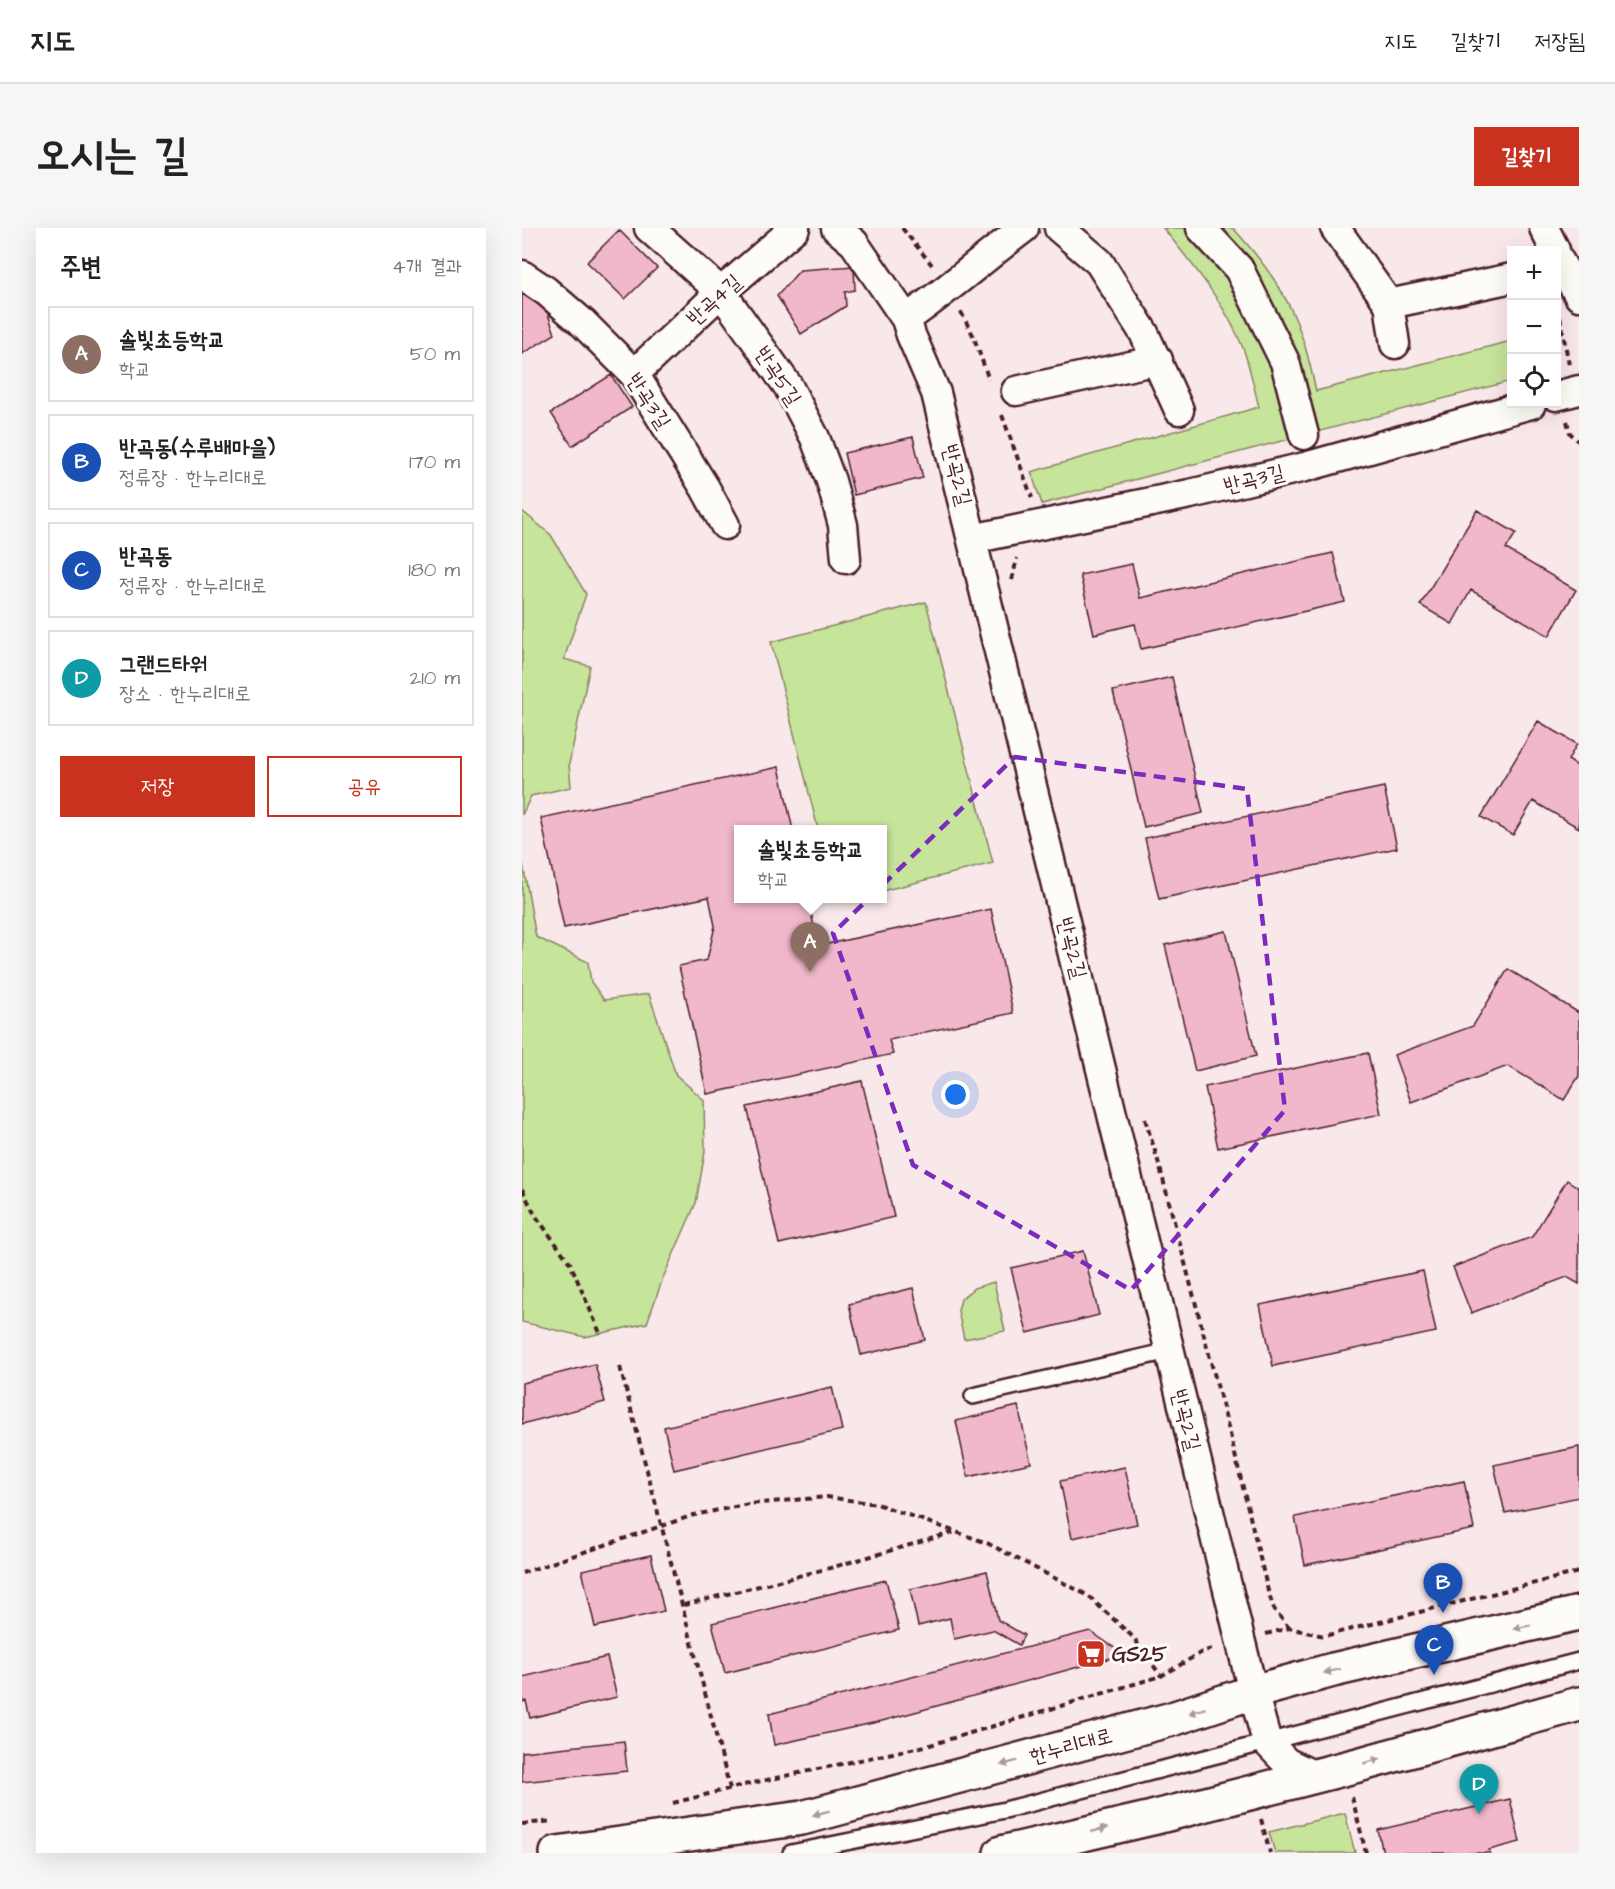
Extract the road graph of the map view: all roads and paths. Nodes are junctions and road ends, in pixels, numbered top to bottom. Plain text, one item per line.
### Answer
1 (649, 228) edge
2 (795, 228) edge
3 (836, 228) edge
4 (902, 228) edge
5 (1024, 228) edge
6 (1059, 228) edge
7 (1201, 228) edge
8 (1335, 228) edge
9 (1544, 228) edge
10 (1552, 246) edge
11 (1561, 265) edge
12 (522, 275) edge
13 (1507, 279) edge
14 (947, 289) junction
15 (721, 292) junction
16 (1579, 296) edge
17 (1389, 304) junction
18 (906, 319) junction
19 (1395, 344) dead end
20 (1158, 360) junction
21 (634, 374) junction
22 (1579, 390) edge
23 (1561, 395) edge
24 (1003, 397) junction
25 (1517, 408) edge
26 (1179, 410) dead end
27 (1304, 435) dead end
28 (724, 525) dead end
29 (1039, 525) junction
30 (972, 539) junction
31 (1018, 555) dead end
32 (846, 559) dead end
33 (1011, 585) dead end
34 (1142, 1108) dead end
35 (522, 1189) edge
36 (600, 1333) dead end
37 (1169, 1351) junction
38 (620, 1367) dead end
39 (973, 1396) dead end
40 (661, 1525) junction
41 (956, 1532) junction
42 (1579, 1572) edge
43 (522, 1573) edge
44 (684, 1605) junction
45 (1579, 1613) edge
46 (1202, 1652) dead end
47 (1579, 1661) edge
48 (1161, 1676) junction
49 (1253, 1692) junction
50 (1579, 1704) edge
51 (1267, 1742) junction
52 (1315, 1776) junction
53 (729, 1789) junction
54 (1352, 1796) dead end
55 (671, 1804) dead end
56 (1261, 1819) dead end
57 (556, 1820) dead end
58 (522, 1824) edge
59 (558, 1853) edge
60 (791, 1853) edge
61 (1001, 1853) edge
62 (1270, 1853) edge
63 (1366, 1853) edge

1 - 15 street, 반곡5길
2 - 15 street, 반곡4길
3 - 18 street, 반곡2길
4 - 14 path
5 - 14 street
6 - 20 street
7 - 27 street
8 - 17 street
9 - 10 street
11 - 16 street
12 - 21 street, 반곡3길
13 - 17 street
14 - 18 street
14 - 24 path
15 - 21 street, 반곡4길
15 - 32 street, 반곡5길
17 - 19 street
18 - 30 street, 반곡2길
20 - 24 street
20 - 26 street
21 - 28 street, 반곡3길
22 - 23 street
24 - 29 path
25 - 29 street, 반곡3길
29 - 30 street, 반곡3길
30 - 37 street, 반곡2길
31 - 33 path
34 - 42 path
35 - 36 path
37 - 39 lane
37 - 49 street, 반곡2길
38 - 40 path
40 - 41 path
40 - 43 path
40 - 44 path
41 - 44 path
41 - 48 path
44 - 53 path
45 -> 49 street, 한누리대로
46 - 48 path
47 - 51 lane
48 - 53 path
49 - 51 street, 반곡2길
49 -> 59 street, 한누리대로
52 -> 50 street
51 - 52 street
51 - 60 lane
61 -> 52 street
53 - 55 path
54 - 63 path
56 - 62 path
57 - 58 path

